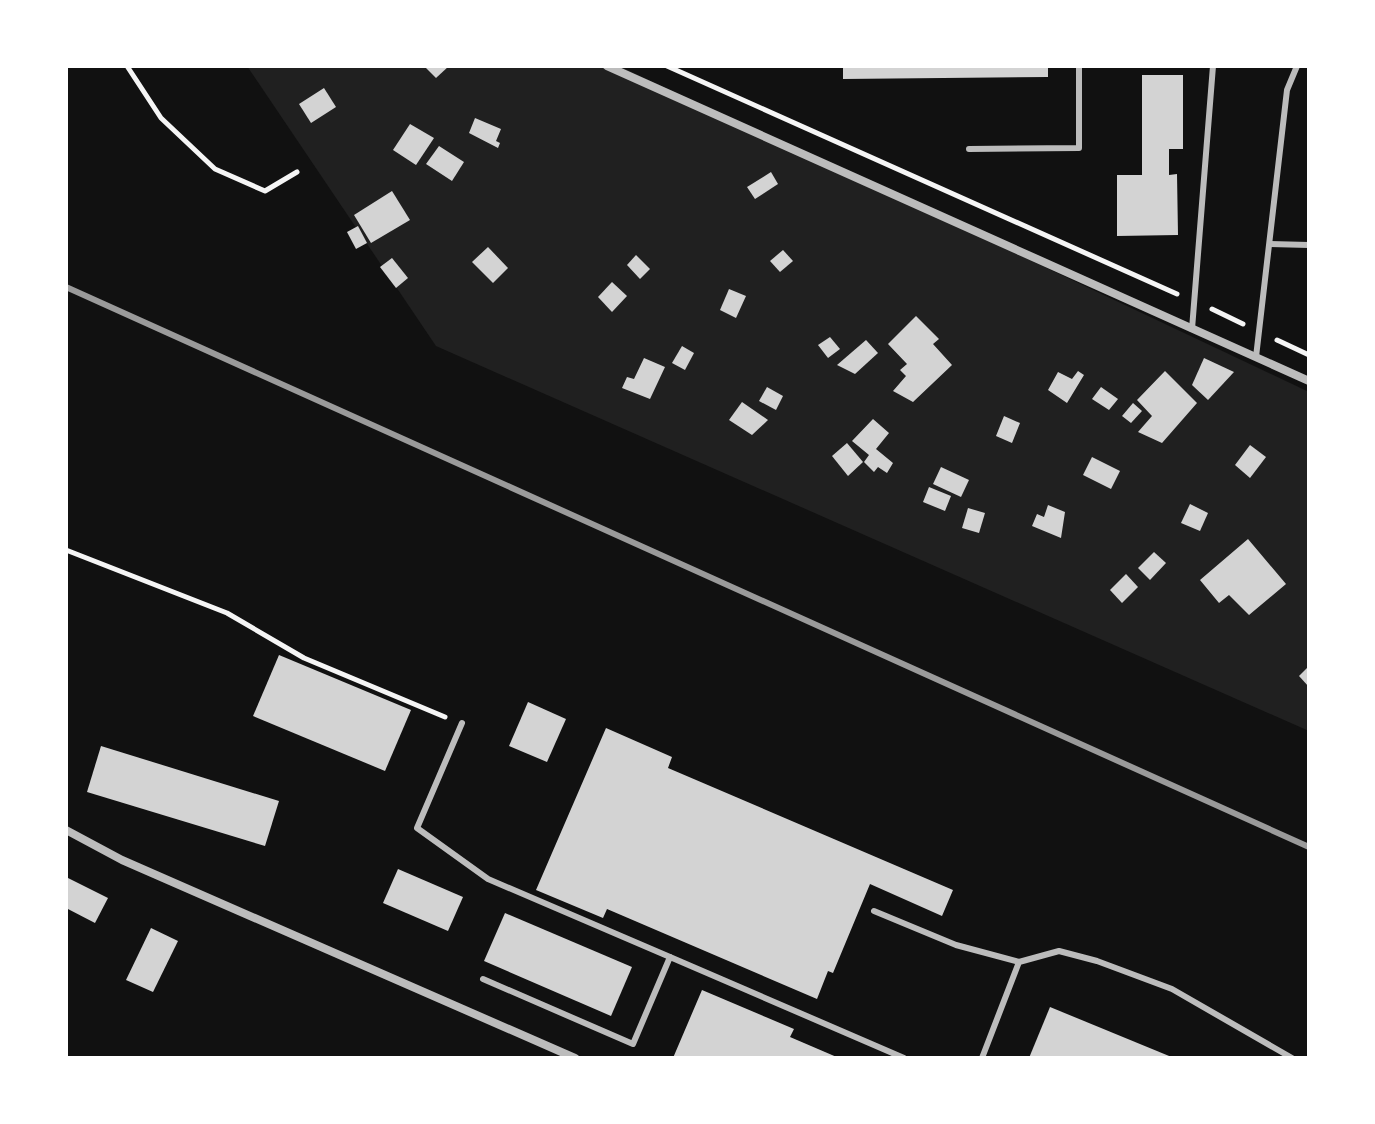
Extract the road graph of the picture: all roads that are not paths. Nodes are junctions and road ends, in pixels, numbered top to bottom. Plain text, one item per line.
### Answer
1 (607, 66) edge
2 (1079, 66) edge
3 (1213, 66) edge
4 (1297, 66) edge
5 (969, 149) dead end
6 (1270, 244) junction
7 (1309, 245) edge
8 (1192, 329) junction
9 (1256, 357) junction
10 (1309, 381) edge
11 (462, 723) road end
12 (66, 830) edge
13 (874, 911) dead end
14 (670, 957) junction
15 (1019, 962) junction
16 (483, 979) dead end
17 (575, 1058) edge
18 (904, 1058) edge
19 (982, 1058) edge
20 (1292, 1058) edge

1 - 8 street
2 - 5 lane
3 - 8 lane
4 - 6 lane
6 - 7 lane
6 - 9 lane
8 - 9 street
9 - 10 street
11 - 14 lane
12 - 17 street
13 - 15 lane
14 - 16 lane
14 - 18 lane
15 - 19 lane
15 - 20 lane

